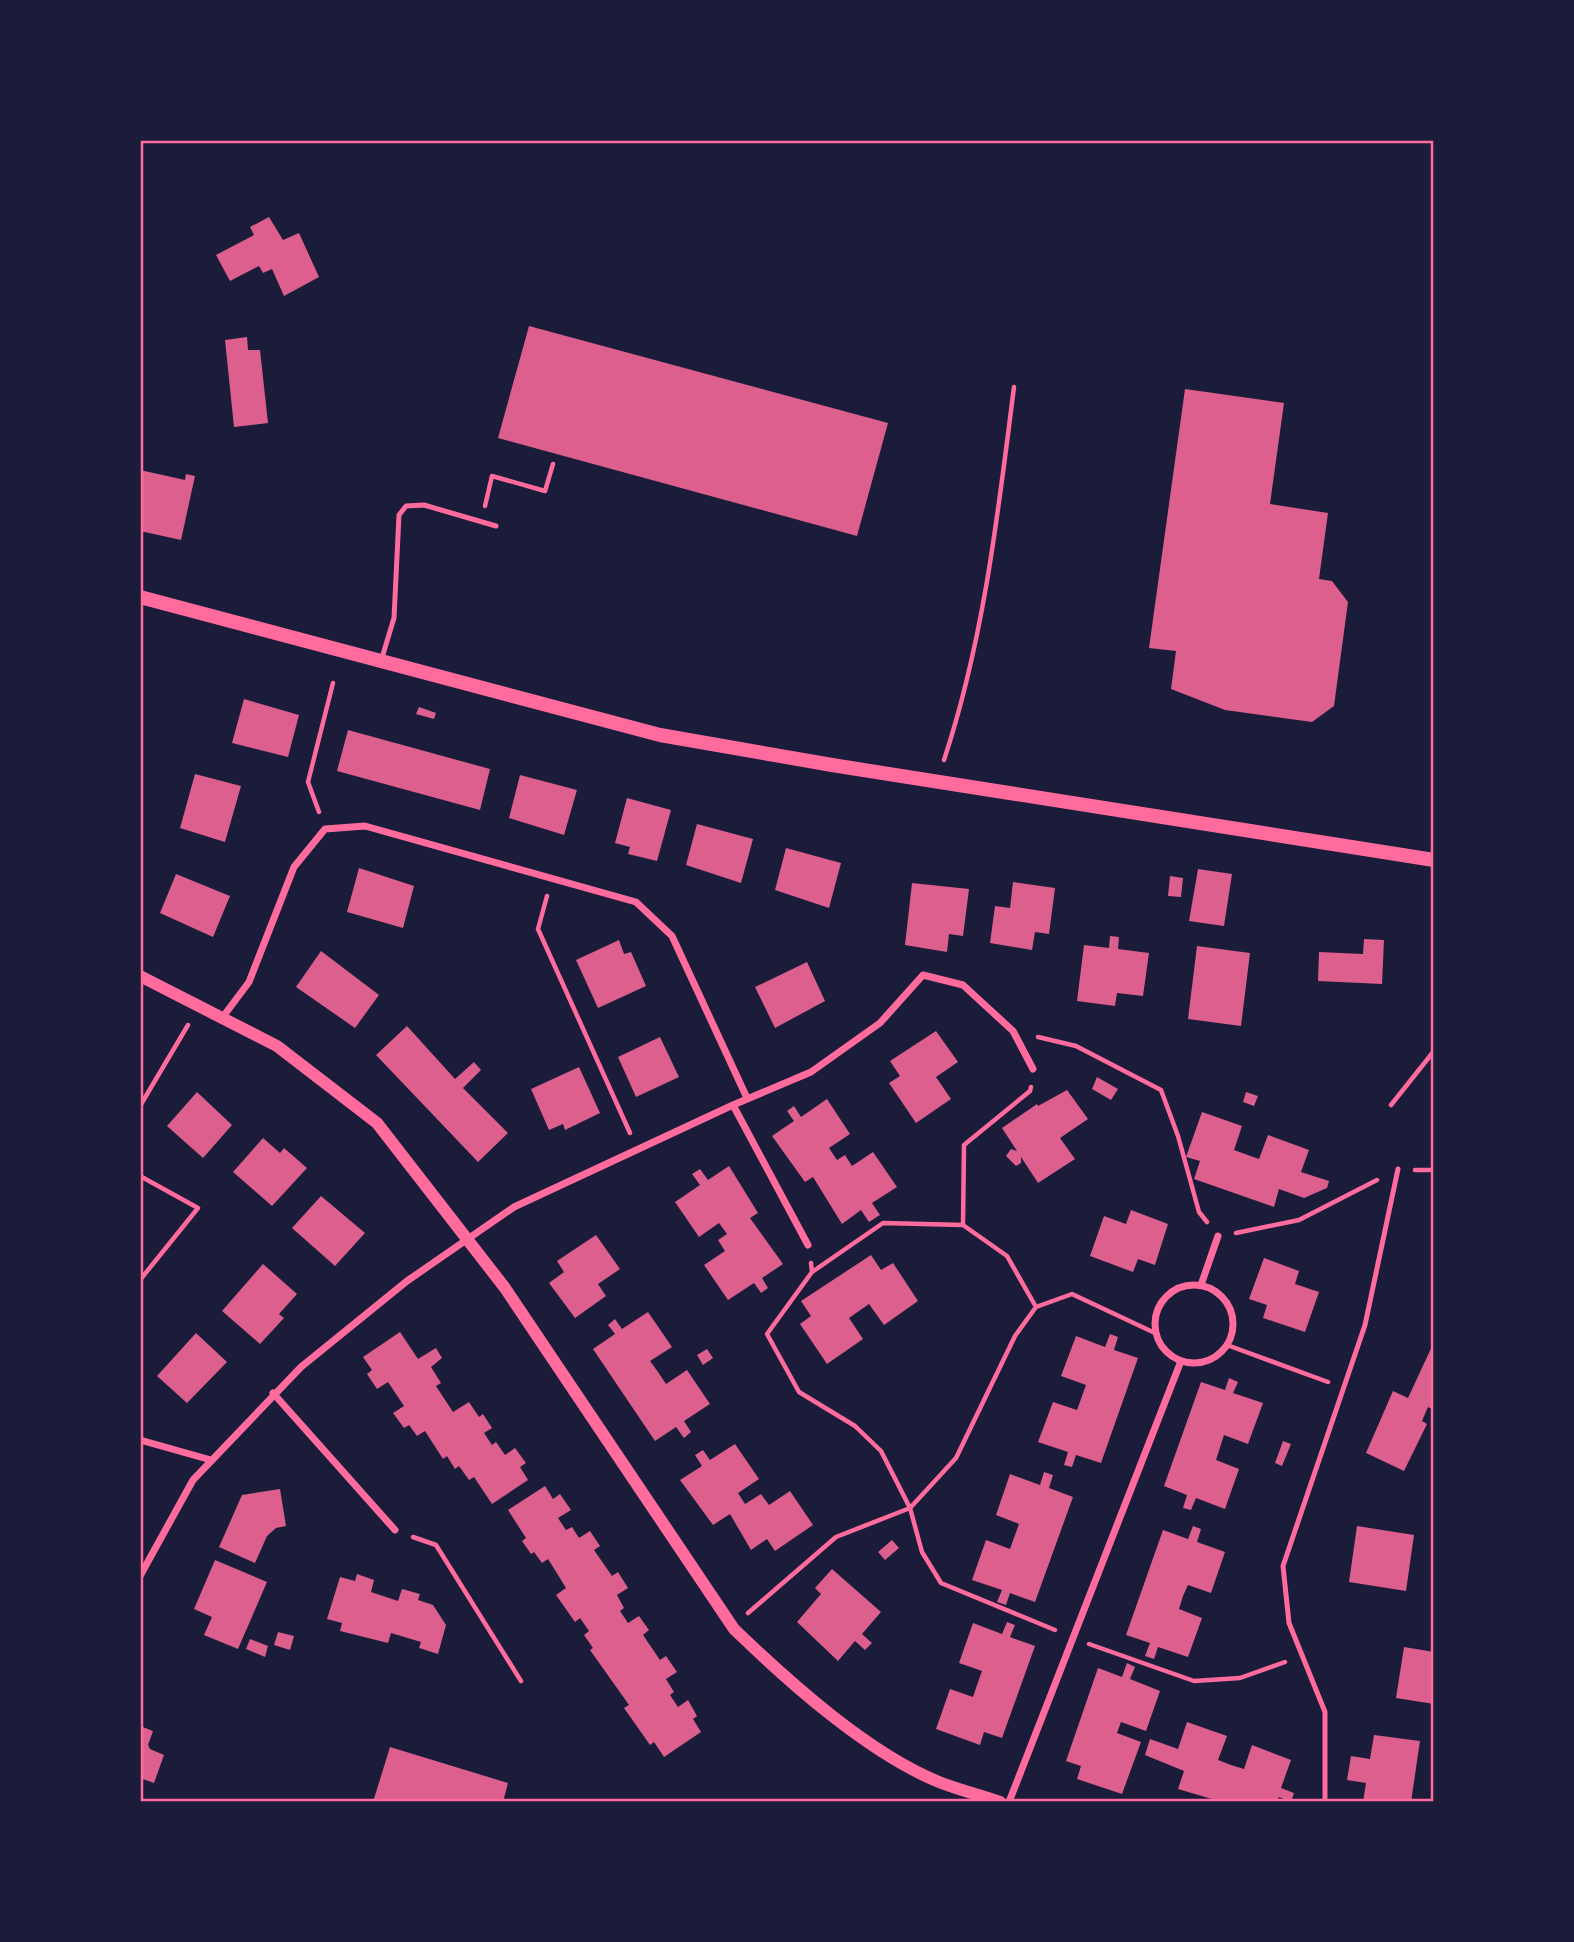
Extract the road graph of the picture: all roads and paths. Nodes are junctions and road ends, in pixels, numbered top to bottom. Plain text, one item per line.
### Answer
1 (1014, 387) dead end
2 (553, 464) dead end
3 (482, 522) junction
4 (496, 526) dead end
5 (140, 597) edge
6 (381, 661) junction
7 (333, 683) dead end
8 (937, 782) junction
9 (326, 829) junction
10 (1434, 860) edge
11 (552, 878) junction
12 (140, 976) edge
13 (199, 1006) junction
14 (222, 1017) junction
15 (1013, 1031) junction
16 (1434, 1051) edge
17 (1033, 1069) joint
18 (747, 1098) junction
19 (733, 1105) junction
20 (1391, 1105) dead end
21 (140, 1106) edge
22 (637, 1149) junction
23 (1398, 1169) joint
24 (140, 1176) edge
25 (963, 1225) junction
26 (1218, 1236) junction
27 (467, 1238) junction
28 (808, 1245) joint
29 (813, 1272) junction
30 (140, 1280) edge
31 (1201, 1285) junction
32 (1036, 1307) junction
33 (1156, 1333) junction
34 (1227, 1345) junction
35 (1181, 1361) junction
36 (1342, 1388) junction
37 (273, 1394) junction
38 (140, 1440) edge
39 (211, 1460) junction
40 (910, 1508) junction
41 (396, 1530) joint
42 (140, 1577) edge
43 (747, 1613) dead end
44 (1073, 1638) junction
45 (1302, 1656) junction
46 (521, 1681) dead end
47 (1000, 1802) edge
48 (1009, 1802) edge
49 (1325, 1802) edge

1 - 8 path
2 - 3 path
3 - 4 lane
3 - 6 lane
5 - 6 main road
6 - 8 main road
7 - 9 path
8 - 10 main road
9 - 11 street
9 - 14 street
11 - 18 street
11 - 22 path
12 - 13 street
13 - 14 street
13 - 21 path
14 - 27 street
15 - 17 street
15 - 18 street
15 - 26 path
16 - 20 path
17 - 25 path
18 - 19 street
19 - 22 street
19 - 28 street
22 - 27 street
23 - 26 path
23 - 36 lane
24 - 30 path
25 - 29 path
25 - 32 path
26 - 31 street
27 - 37 street
27 - 47 street
28 - 29 path
29 - 40 path
31 - 33 street
31 - 34 street
32 - 33 path
32 - 40 path
33 - 35 street
34 - 35 street
34 - 36 path
35 - 44 street
36 - 45 lane
37 - 39 street
37 - 41 street
38 - 39 street
39 - 42 street
40 - 43 path
40 - 44 path
41 - 46 path
44 - 45 path
44 - 48 street
45 - 49 lane

